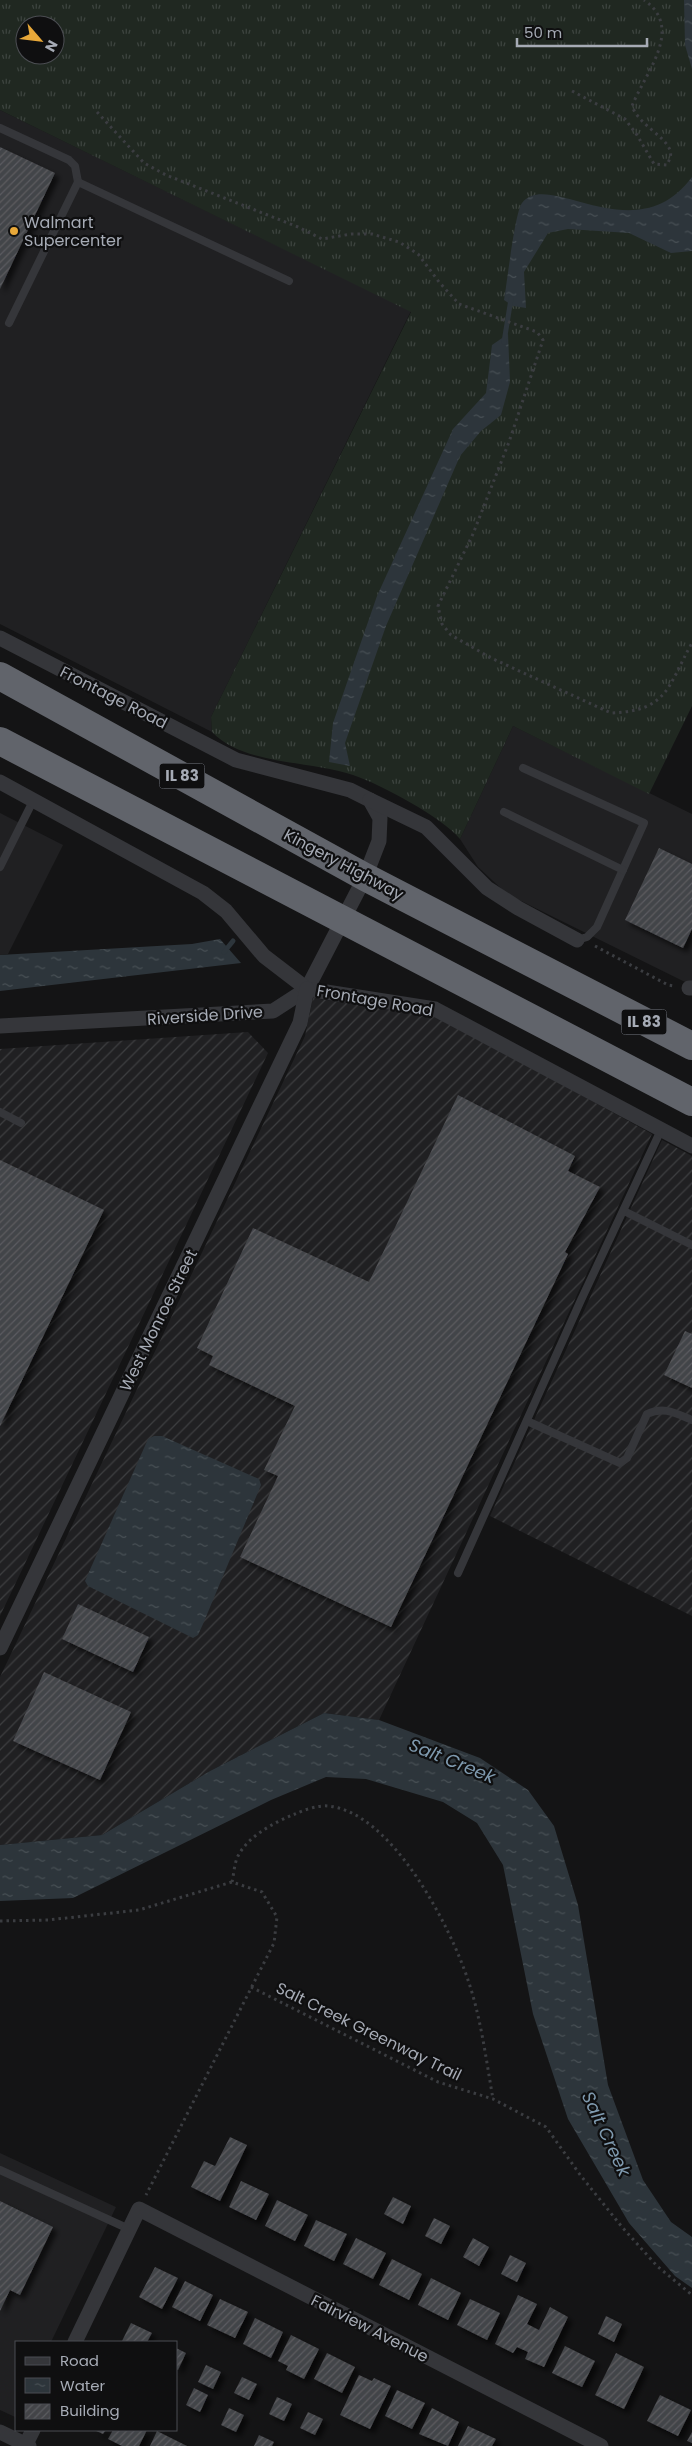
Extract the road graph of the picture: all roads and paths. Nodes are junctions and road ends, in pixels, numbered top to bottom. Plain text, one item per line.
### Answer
1 (644, 0) edge
2 (572, 91) dead end
3 (97, 112) dead end
4 (634, 113) junction
5 (625, 119) junction
6 (0, 128) edge
7 (78, 182) junction
8 (289, 281) dead end
9 (9, 323) dead end
10 (0, 638) edge
11 (692, 643) edge
12 (0, 676) edge
13 (0, 741) edge
14 (523, 768) dead end
15 (0, 782) edge
16 (34, 799) junction
17 (370, 800) junction
18 (504, 812) dead end
19 (0, 867) edge
20 (623, 870) junction
21 (365, 877) junction
22 (344, 920) junction
23 (578, 940) junction
24 (691, 988) edge
25 (307, 989) junction
26 (0, 1026) edge
27 (692, 1046) edge
28 (692, 1102) edge
29 (0, 1112) edge
30 (21, 1123) dead end
31 (661, 1130) junction
32 (692, 1146) edge
33 (624, 1211) junction
34 (692, 1245) edge
35 (692, 1420) edge
36 (527, 1421) junction
37 (458, 1573) dead end
38 (0, 1648) edge
39 (232, 1882) junction
40 (0, 1921) edge
41 (251, 1987) junction
42 (493, 2099) junction
43 (0, 2170) edge
44 (139, 2209) junction
45 (129, 2229) junction
46 (692, 2295) edge
47 (75, 2341) edge
48 (33, 2431) edge
49 (0, 2432) edge
50 (27, 2445) edge
51 (601, 2446) edge

1 - 4 path
2 - 5 path
3 - 11 path
4 - 5 path
4 - 5 path
6 - 7 lane
7 - 8 lane
7 - 9 lane
10 - 17 street, Frontage Road
12 - 21 highway, Kingery Highway / IL 83
13 - 22 highway
14 - 20 lane
15 - 16 street, Frontage Road
16 - 19 lane
16 - 25 street, Frontage Road
17 - 21 street
17 - 23 street, Frontage Road
18 - 20 lane
20 - 23 lane
21 - 22 street, Riverside Drive
21 - 27 highway, Kingery Highway / IL 83
22 - 25 street, Riverside Drive
22 - 28 highway
23 - 24 path
25 - 26 street, Riverside Drive
25 - 31 street, Frontage Road
25 - 38 street, West Monroe Street
29 - 30 lane
31 - 32 street, Frontage Road
31 - 33 lane
33 - 34 lane
33 - 36 lane
35 - 36 lane
36 - 37 lane
39 - 40 path
39 - 41 path, Salt Creek Greenway Trail
39 - 42 path
41 - 42 path, Salt Creek Greenway Trail
41 - 44 path, Salt Creek Greenway Trail
42 - 46 path, Salt Creek Greenway Trail
43 - 45 lane
44 - 45 street
44 - 51 street, Fairview Avenue
45 - 47 street
48 - 50 street
49 - 50 street

